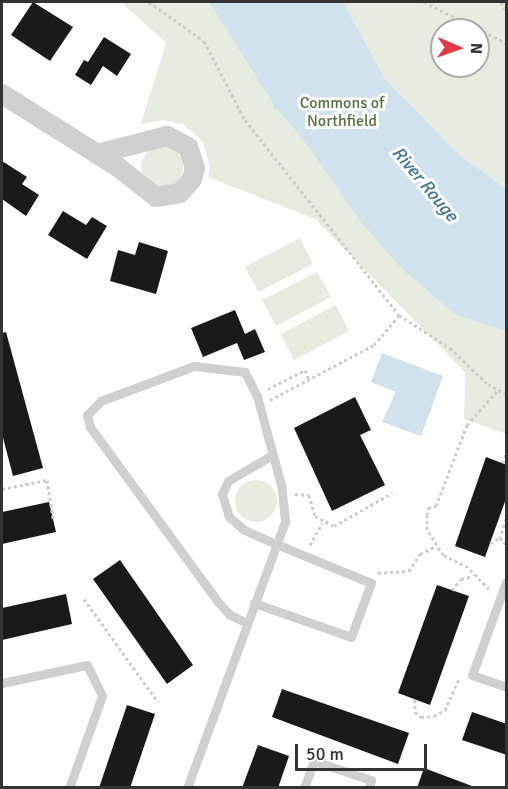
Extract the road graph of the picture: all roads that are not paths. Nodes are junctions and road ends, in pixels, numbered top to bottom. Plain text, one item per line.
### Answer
1 (2, 94) edge
2 (97, 154) junction
3 (272, 455) junction
4 (276, 544) junction
5 (507, 582) edge
6 (254, 603) junction
7 (246, 623) junction
8 (2, 683) edge
9 (507, 687) edge
10 (69, 788) edge
11 (187, 788) edge
12 (304, 788) edge
13 (369, 788) edge

1 - 2 street
2 - 2 street
3 - 4 lane
3 - 4 lane
3 - 7 lane
4 - 6 lane
4 - 6 lane
5 - 9 lane
6 - 7 lane
7 - 11 lane
8 - 10 lane
12 - 13 lane

